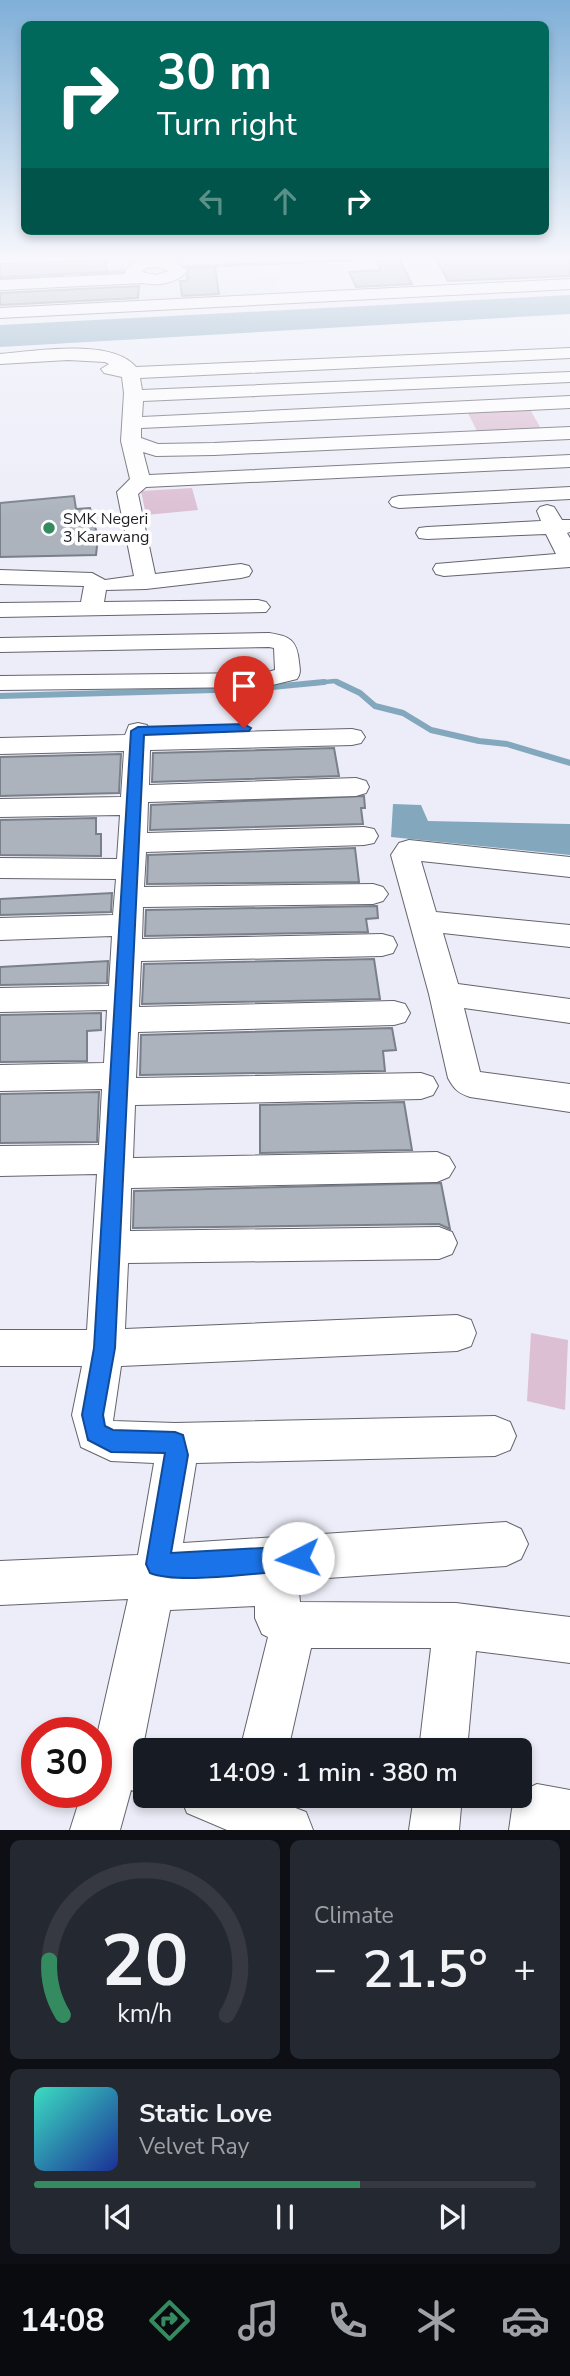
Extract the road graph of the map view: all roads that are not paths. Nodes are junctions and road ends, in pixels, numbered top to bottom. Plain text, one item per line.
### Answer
1 (570, 353) edge
2 (474, 357) junction
3 (0, 359) edge
4 (287, 366) junction
5 (128, 373) junction
6 (570, 377) edge
7 (514, 379) junction
8 (488, 381) junction
9 (451, 382) junction
10 (295, 389) junction
11 (133, 396) junction
12 (570, 402) edge
13 (527, 404) junction
14 (464, 407) junction
15 (132, 432) junction
16 (570, 433) edge
17 (544, 434) junction
18 (509, 435) junction
19 (480, 437) junction
20 (570, 461) edge
21 (524, 463) junction
22 (141, 481) junction
23 (570, 494) edge
24 (540, 495) junction
25 (399, 502) dead end
26 (562, 526) edge
27 (427, 533) dead end
28 (570, 559) edge
29 (444, 569) dead end
30 (241, 571) dead end
31 (0, 578) edge
32 (146, 582) junction
33 (104, 600) junction
34 (258, 607) dead end
35 (0, 610) edge
36 (101, 643) junction
37 (0, 645) edge
38 (98, 682) junction
39 (0, 683) edge
40 (352, 731) dead end
41 (0, 735) edge
42 (137, 737) junction
43 (0, 746) edge
44 (356, 787) dead end
45 (134, 800) junction
46 (0, 808) edge
47 (363, 836) dead end
48 (570, 867) edge
49 (0, 868) edge
50 (373, 894) dead end
51 (129, 897) junction
52 (425, 921) junction
53 (0, 929) edge
54 (570, 936) edge
55 (382, 946) dead end
56 (445, 993) junction
57 (0, 1000) edge
58 (123, 1009) junction
59 (570, 1011) edge
60 (394, 1013) dead end
61 (0, 1078) edge
62 (119, 1084) junction
63 (421, 1086) dead end
64 (570, 1098) edge
65 (0, 1161) edge
66 (114, 1166) junction
67 (437, 1167) dead end
68 (439, 1243) dead end
69 (110, 1247) junction
70 (457, 1333) dead end
71 (0, 1348) edge
72 (105, 1348) junction
73 (495, 1436) dead end
74 (175, 1443) junction
75 (506, 1544) dead end
76 (155, 1576) junction
77 (0, 1583) edge
78 (294, 1625) junction
79 (456, 1626) junction
80 (570, 1640) edge
81 (267, 1738) edge
82 (444, 1738) edge
83 (131, 1765) edge
84 (246, 1808) edge
85 (437, 1808) edge
86 (263, 1813) edge
87 (570, 1815) edge
88 (95, 1830) edge
89 (435, 1830) edge
90 (534, 1830) edge

1 - 2 street
2 - 4 street
2 - 8 street
3 - 5 street
4 - 5 street
4 - 10 street
5 - 11 street
6 - 7 street
7 - 8 street
7 - 13 street
8 - 9 street
9 - 10 street
9 - 14 street
10 - 11 street
11 - 15 street
12 - 13 street
13 - 14 street
13 - 17 street
14 - 15 street
14 - 19 street
15 - 19 street
15 - 22 street
16 - 17 street
17 - 18 street
18 - 19 street
18 - 21 street
20 - 21 street
21 - 22 street
21 - 24 street
22 - 32 street
23 - 24 street
24 - 25 street
24 - 26 street
26 - 27 street
26 - 28 street
28 - 29 street
30 - 32 street
31 - 33 street
32 - 33 street
33 - 34 street
33 - 35 street
33 - 36 street
36 - 37 street
36 - 38 street
36 - 38 street
38 - 39 street
40 - 42 street
41 - 42 street
42 - 43 street
42 - 45 street
44 - 45 street
45 - 46 street
45 - 51 street
47 - 51 street
48 - 52 street
49 - 51 street
50 - 51 street
51 - 53 street
51 - 55 street
51 - 58 street
52 - 54 street
52 - 56 street
56 - 59 street
56 - 64 street
57 - 58 street
58 - 60 street
58 - 62 street
61 - 62 street
62 - 63 street
62 - 66 street
65 - 66 street
66 - 67 street
66 - 69 street
68 - 69 street
69 - 72 street
70 - 72 street
71 - 72 street
72 - 74 street
73 - 74 street
74 - 76 street
75 - 76 street
76 - 77 street
76 - 78 street
76 - 83 street
78 - 79 street
78 - 81 street
79 - 80 street
79 - 82 street
83 - 88 street
84 - 86 street
85 - 89 street
87 - 90 street

